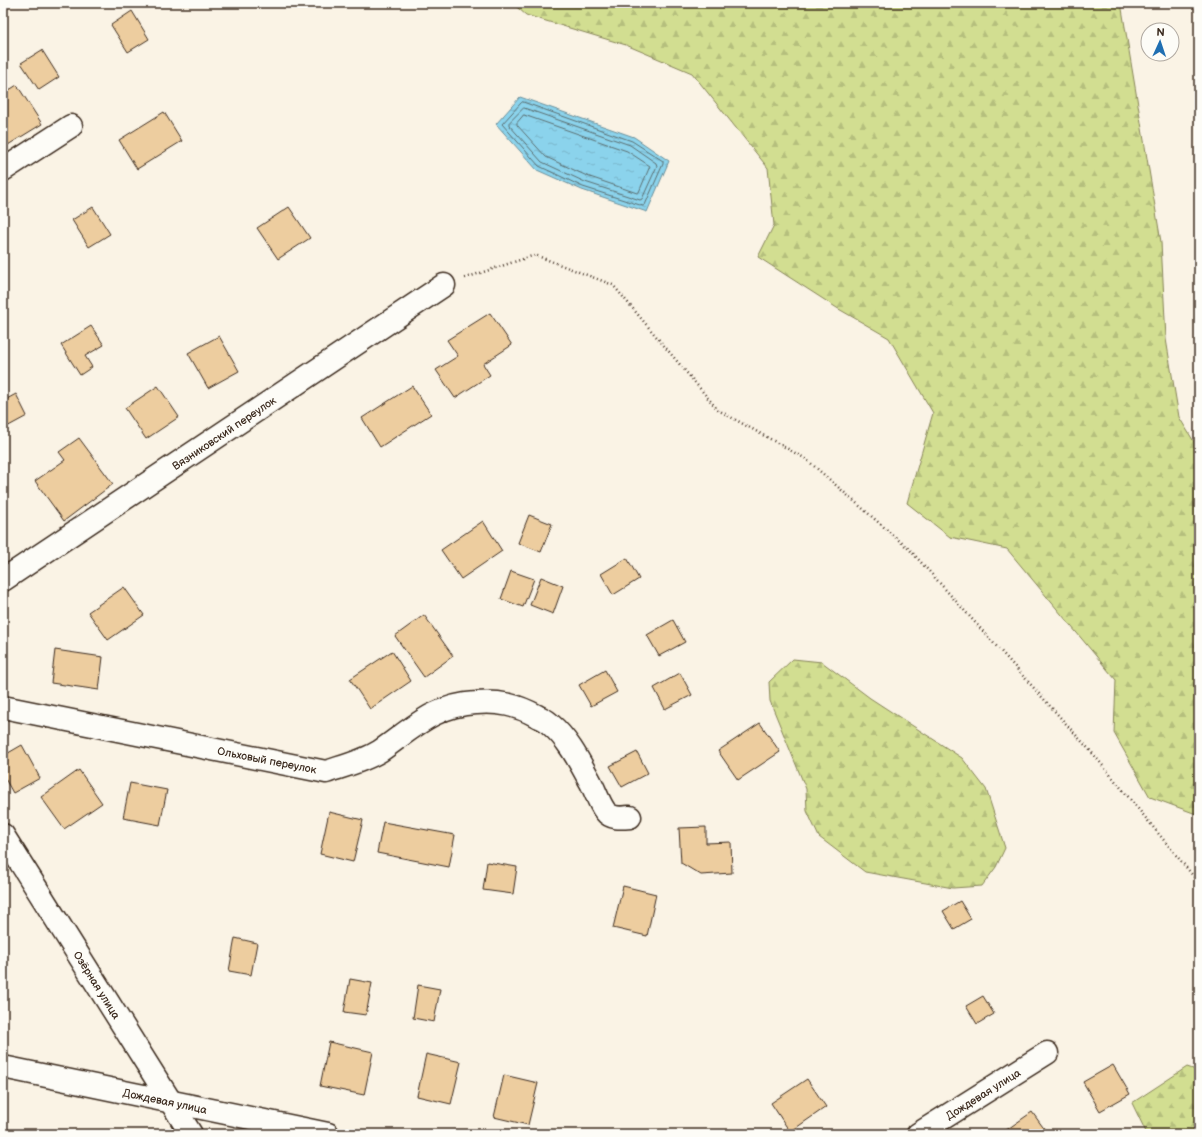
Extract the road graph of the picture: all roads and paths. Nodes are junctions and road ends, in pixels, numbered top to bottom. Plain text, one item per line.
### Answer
1 (70, 126) dead end
2 (3, 170) edge
3 (444, 285) joint
4 (3, 580) edge
5 (3, 707) edge
6 (630, 817) dead end
7 (3, 835) edge
8 (1199, 883) edge
9 (1047, 1053) dead end
10 (3, 1067) edge
11 (170, 1102) junction
12 (191, 1134) edge
13 (328, 1134) edge
14 (918, 1134) edge

1 - 2 street
3 - 4 street, Вязниковский переулок
3 - 8 path
5 - 6 street, Ольховый переулок
7 - 11 street, Озёрная улица
9 - 14 street, Дождевая улица
10 - 11 street, Дождевая улица
11 - 12 street, Озёрная улица
11 - 13 street, Дождевая улица

